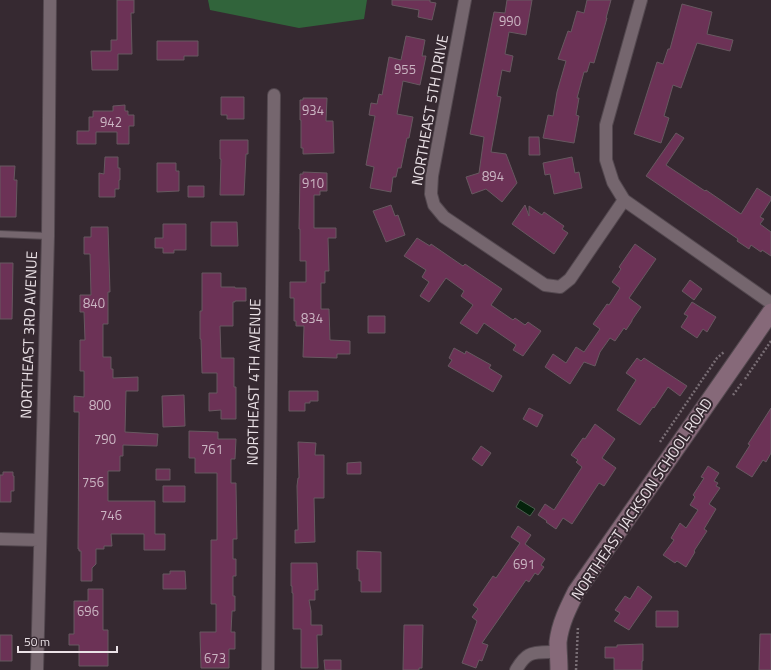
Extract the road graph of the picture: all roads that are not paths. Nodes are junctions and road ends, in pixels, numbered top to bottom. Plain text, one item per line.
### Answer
1 (50, 0) edge
2 (465, 0) edge
3 (641, 0) edge
4 (274, 95) dead end
5 (624, 200) junction
6 (0, 234) edge
7 (48, 236) junction
8 (771, 303) edge
9 (771, 312) edge
10 (0, 539) edge
11 (39, 540) junction
12 (558, 652) junction
13 (37, 670) edge
14 (268, 670) edge
15 (516, 670) edge
16 (559, 670) edge

1 - 7 street, NORTHEAST 3RD AVENUE
2 - 5 street, NORTHEAST 5TH DRIVE
3 - 5 street
4 - 14 street, NORTHEAST 4TH AVENUE
5 - 8 street
6 - 7 lane
7 - 11 street, NORTHEAST 3RD AVENUE
9 - 12 street, NORTHEAST JACKSON SCHOOL ROAD
10 - 11 street
11 - 13 street, NORTHEAST 3RD AVENUE
12 - 15 street
12 - 16 street, NORTHEAST JACKSON SCHOOL ROAD

